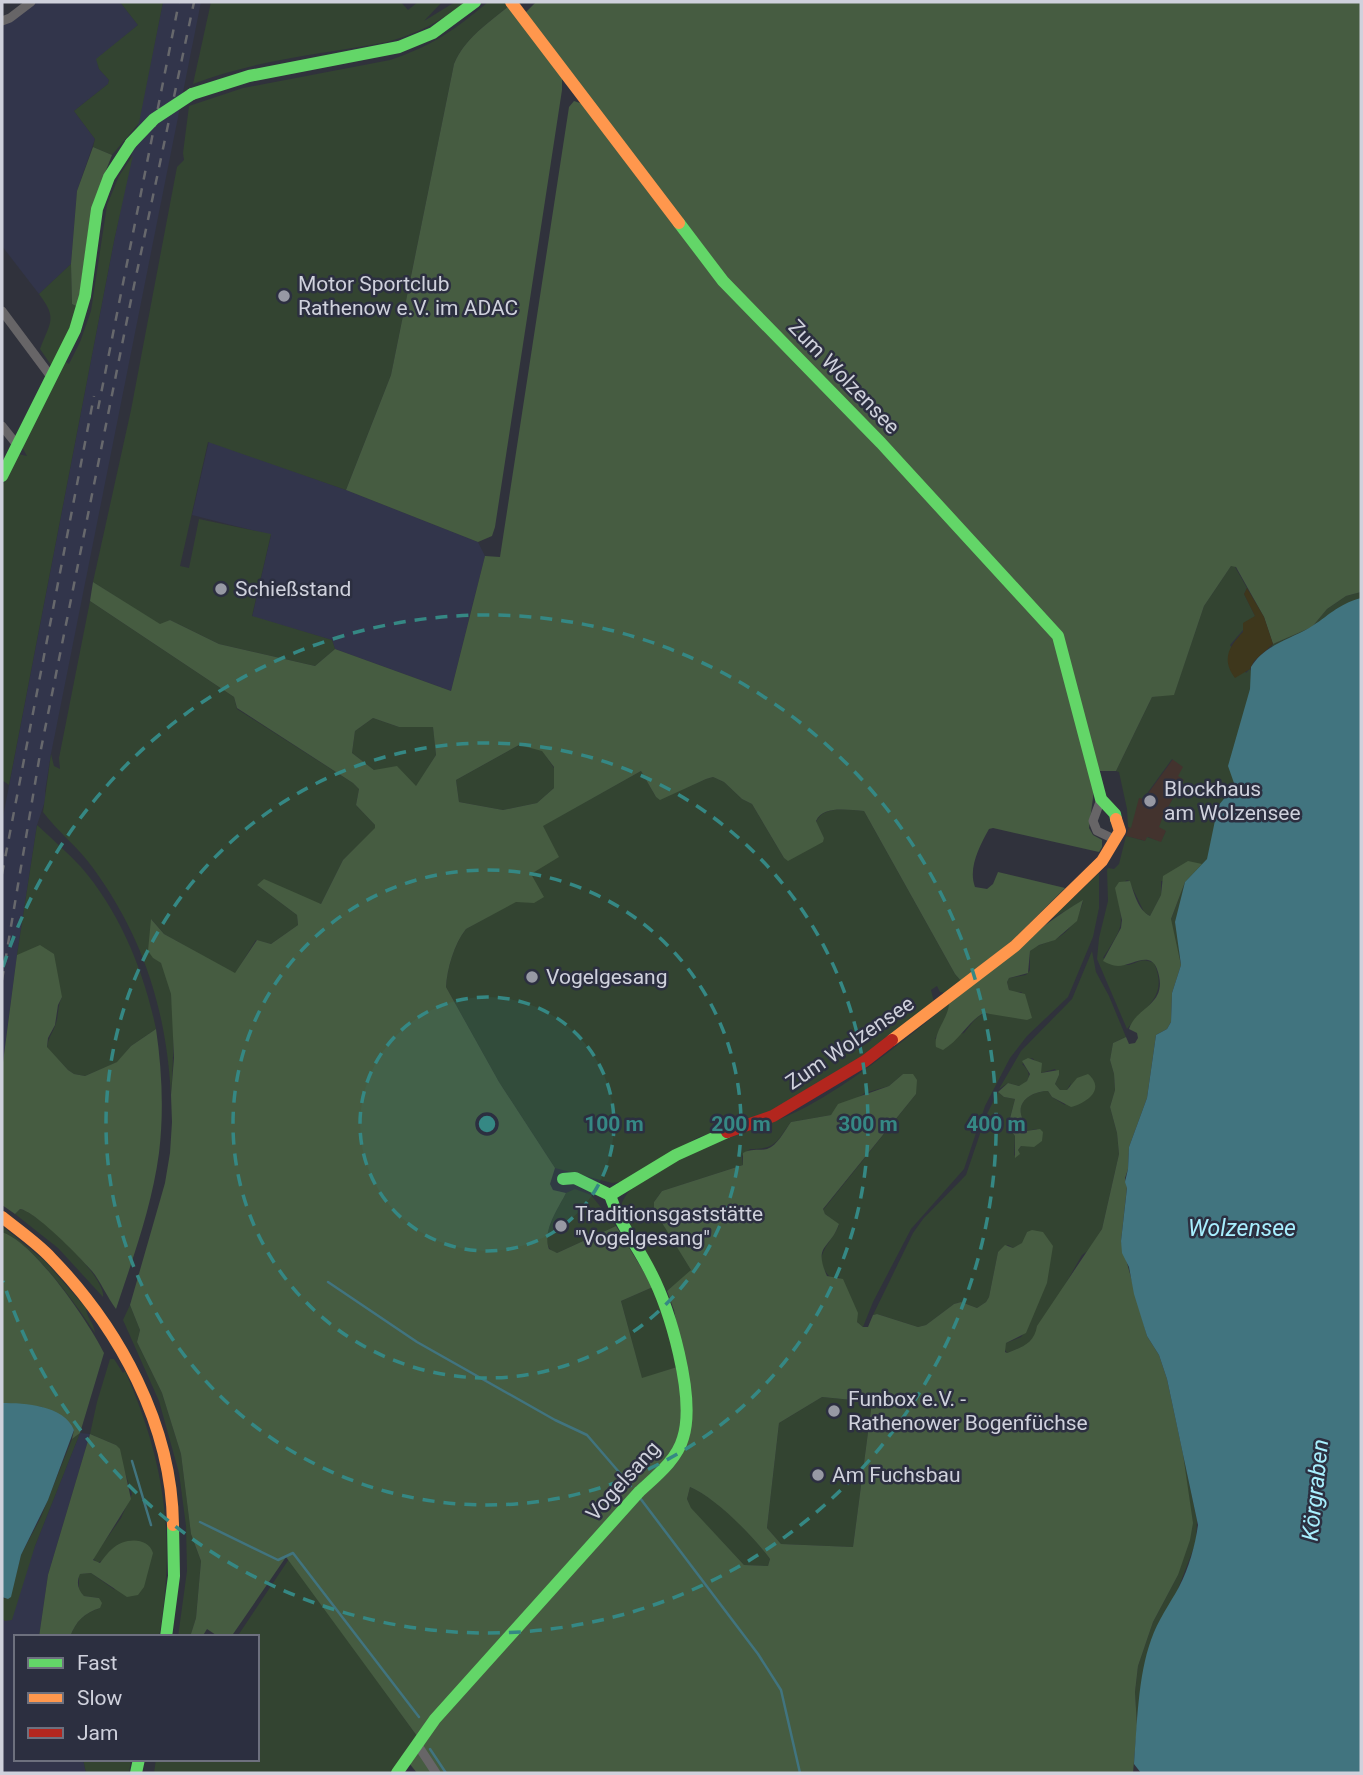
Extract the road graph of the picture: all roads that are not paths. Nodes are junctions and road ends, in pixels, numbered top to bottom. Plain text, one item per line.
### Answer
1 (31, 2) edge
2 (475, 2) edge
3 (511, 2) edge
4 (2, 20) edge
5 (2, 312) edge
6 (52, 378) junction
7 (2, 426) edge
8 (18, 446) junction
9 (2, 476) edge
10 (1101, 799) junction
11 (1114, 839) junction
12 (563, 1179) dead end
13 (610, 1195) junction
14 (2, 1217) edge
15 (166, 1635) edge
16 (417, 1744) junction
17 (397, 1773) edge
18 (436, 1773) edge

1 - 4 street
2 - 6 street, bridge
3 - 10 street, Zum Wolzensee
5 - 6 street
6 - 8 street
7 - 8 street
8 - 9 street
10 - 11 street, Zum Wolzensee
10 - 11 street, Zum Wolzensee
11 - 13 street, Zum Wolzensee
12 - 13 street
13 - 16 street, Vogelsang
14 - 15 street
16 - 17 street, Vogelsang
16 - 18 street

